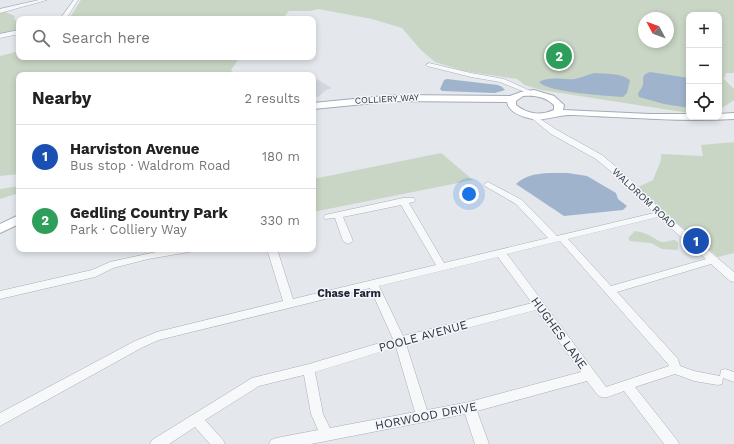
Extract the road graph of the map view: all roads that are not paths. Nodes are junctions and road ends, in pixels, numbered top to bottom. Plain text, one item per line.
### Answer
1 (23, 0) edge
2 (45, 0) edge
3 (76, 0) edge
4 (29, 3) junction
5 (5, 11) edge
6 (65, 16) edge
7 (16, 33) edge
8 (0, 36) edge
9 (430, 65) dead end
10 (516, 93) junction
11 (461, 98) junction
12 (551, 98) junction
13 (316, 106) edge
14 (515, 109) junction
15 (606, 113) junction
16 (551, 114) junction
17 (531, 115) junction
18 (734, 116) edge
19 (686, 117) edge
20 (722, 117) edge
21 (548, 127) junction
22 (488, 184) dead end
23 (660, 214) junction
24 (338, 215) junction
25 (328, 217) dead end
26 (16, 221) edge
27 (0, 229) edge
28 (559, 239) junction
29 (348, 241) dead end
30 (172, 252) edge
31 (273, 252) edge
32 (501, 254) junction
33 (713, 260) junction
34 (442, 267) junction
35 (734, 278) edge
36 (372, 284) junction
37 (610, 290) junction
38 (0, 295) edge
39 (290, 304) junction
40 (539, 305) junction
41 (400, 341) junction
42 (309, 369) junction
43 (675, 369) junction
44 (590, 375) junction
45 (726, 377) edge
46 (626, 385) junction
47 (469, 408) junction
48 (423, 417) junction
49 (196, 419) junction
50 (0, 420) edge
51 (327, 435) junction
52 (157, 444) edge
53 (218, 444) edge
54 (276, 444) edge
55 (482, 444) edge
56 (672, 444) edge

1 - 4 street
2 - 4 street
3 - 6 street
4 - 5 street
7 - 8 street
9 - 10 street
10 - 11 main road, COLLIERY WAY
10 - 12 main road, COLLIERY WAY
10 - 14 main road
11 - 13 main road, COLLIERY WAY
11 - 14 main road, COLLIERY WAY
12 - 15 main road
12 - 16 main road
14 - 17 main road, COLLIERY WAY
15 - 16 main road
15 - 19 main road
16 - 17 main road
16 - 21 street
17 - 21 street, WALDROM ROAD
18 - 20 main road
21 - 23 street, WALDROM ROAD
22 - 28 street
23 - 28 street
23 - 33 street, WALDROM ROAD
24 - 25 street
24 - 29 street
24 - 34 street
26 - 27 main road
28 - 32 street
28 - 37 street
30 - 38 street
31 - 39 street
32 - 34 street
32 - 40 street, HUGHES LANE
33 - 35 street, WALDROM ROAD
33 - 37 street
34 - 36 street
36 - 39 street
36 - 41 street
37 - 43 street
39 - 50 street
40 - 41 street, POOLE AVENUE
40 - 44 street, HUGHES LANE
41 - 42 street, POOLE AVENUE
41 - 48 street
42 - 49 street, POOLE AVENUE
42 - 51 street
43 - 45 street
43 - 46 street
44 - 46 street, HUGHES LANE
44 - 47 street, HORWOOD DRIVE
46 - 56 street
47 - 48 street, HORWOOD DRIVE
47 - 55 street
48 - 51 street, HORWOOD DRIVE
49 - 52 street, POOLE AVENUE
49 - 53 street
51 - 54 street, HORWOOD DRIVE

